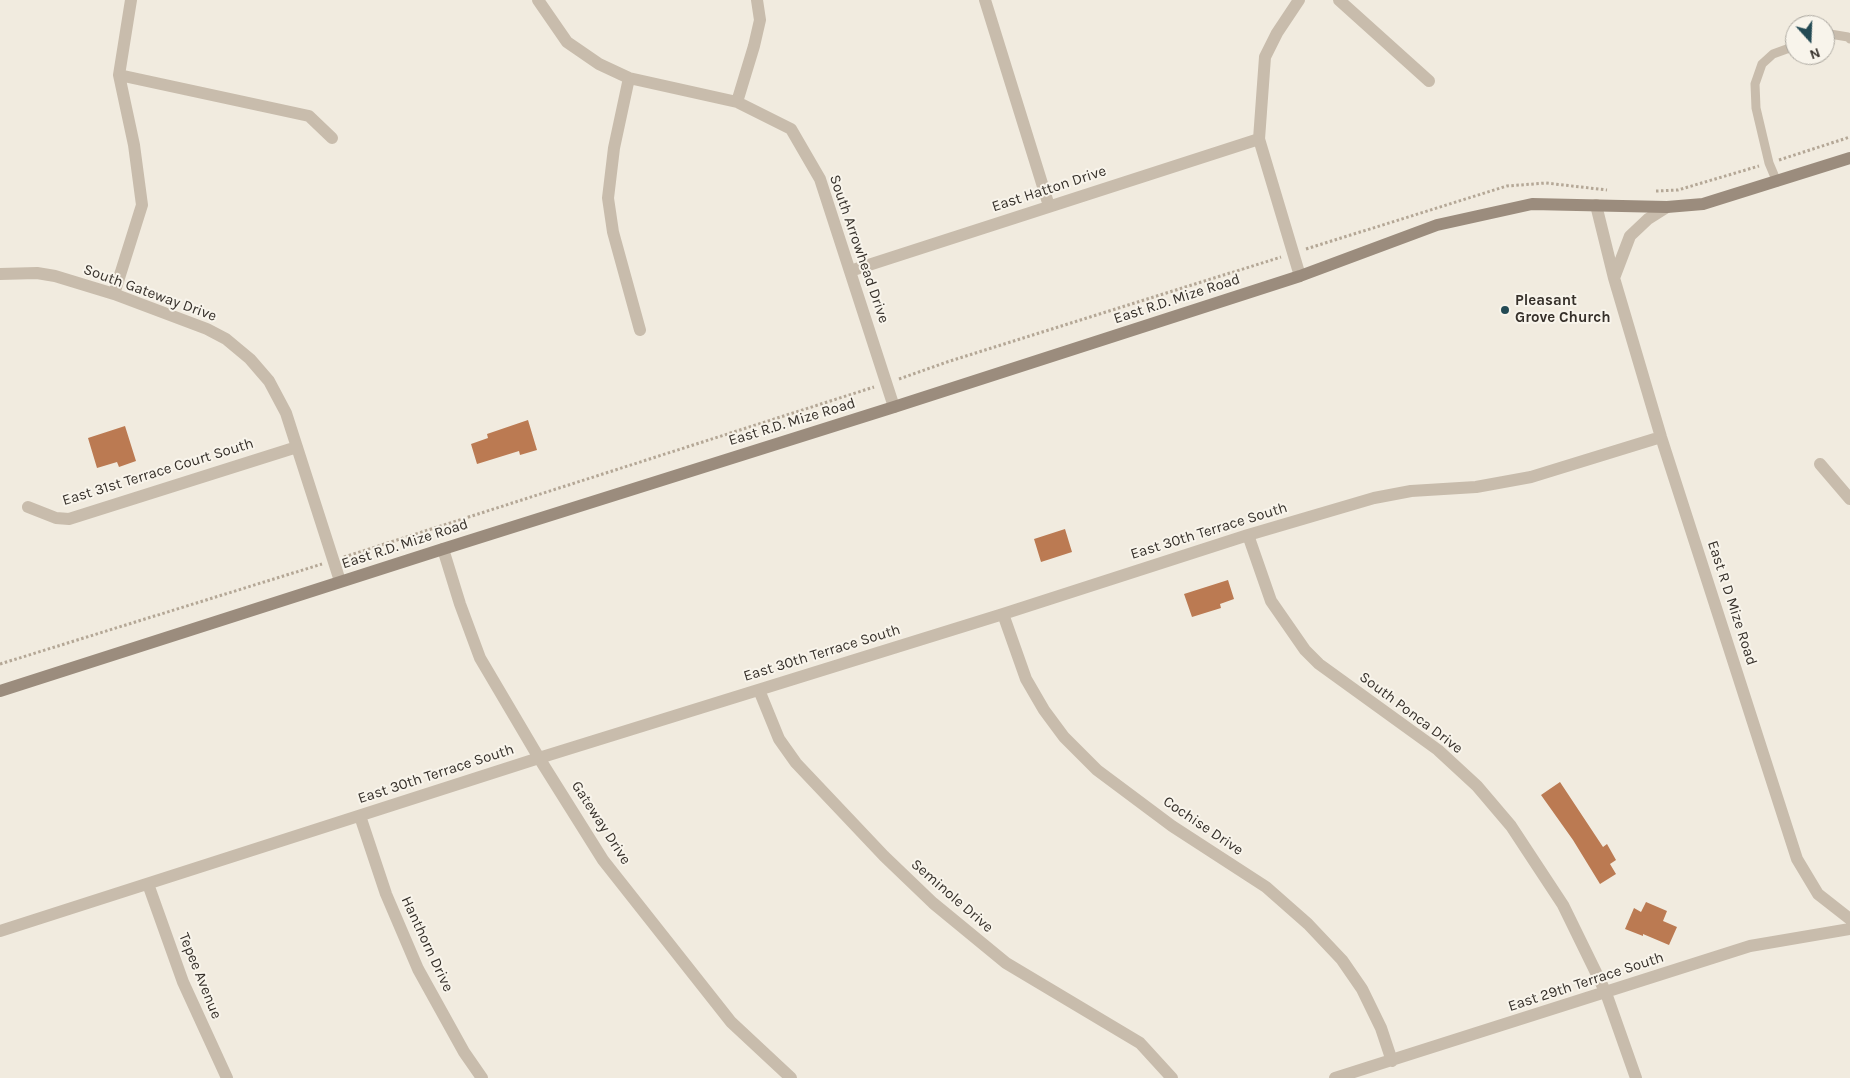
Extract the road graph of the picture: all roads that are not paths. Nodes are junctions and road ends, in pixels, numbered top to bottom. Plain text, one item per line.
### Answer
1 (130, 0) edge
2 (538, 0) edge
3 (757, 0) edge
4 (985, 0) edge
5 (1299, 0) edge
6 (1339, 0) edge
7 (1835, 35) edge
8 (1850, 39) edge
9 (1785, 50) edge
10 (119, 75) junction
11 (629, 78) junction
12 (1429, 80) dead end
13 (737, 102) junction
14 (332, 138) dead end
15 (1258, 138) junction
16 (1850, 158) edge
17 (1777, 182) junction
18 (1596, 205) junction
19 (1049, 206) junction
20 (1666, 207) junction
21 (850, 271) junction
22 (0, 274) edge
23 (1300, 276) junction
24 (1614, 278) junction
25 (114, 294) junction
26 (640, 330) dead end
27 (894, 407) junction
28 (1661, 437) junction
29 (298, 447) junction
30 (1820, 464) dead end
31 (1850, 499) edge
32 (28, 507) dead end
33 (1248, 535) junction
34 (443, 548) junction
35 (340, 582) junction
36 (1003, 614) junction
37 (759, 690) junction
38 (0, 691) edge
39 (539, 758) junction
40 (360, 816) junction
41 (148, 884) junction
42 (1850, 919) edge
43 (1850, 928) edge
44 (0, 930) edge
45 (1606, 992) junction
46 (1392, 1061) junction
47 (227, 1078) edge
48 (482, 1078) edge
49 (791, 1078) edge
50 (1172, 1078) edge
51 (1335, 1078) edge
52 (1636, 1078) edge

1 - 10 street
2 - 11 street, South Arrowhead Drive
3 - 13 street
4 - 19 street
5 - 15 street
6 - 12 street
7 - 8 lane
9 - 17 lane
10 - 14 street
10 - 25 street
11 - 13 street, South Arrowhead Drive
11 - 26 street
13 - 21 street, South Arrowhead Drive
15 - 19 street, East Hatton Drive
15 - 23 street
16 - 17 main road, East R.D. Mize Road
17 - 20 main road, East R.D. Mize Road
18 - 20 main road, East R.D. Mize Road
18 - 23 main road, East R.D. Mize Road
18 - 24 street, East R D Mize Road
19 - 21 street, East Hatton Drive
20 - 24 street
21 - 27 street, South Arrowhead Drive
22 - 25 street, South Gateway Drive
23 - 27 main road, East R.D. Mize Road
24 - 28 street, East R D Mize Road
25 - 29 street, South Gateway Drive
27 - 34 main road, East R.D. Mize Road
28 - 33 street, East 30th Terrace South
28 - 42 street, East R D Mize Road
29 - 32 street, East 31st Terrace Court South
29 - 35 street, South Gateway Drive
30 - 31 street
33 - 36 street, East 30th Terrace South
33 - 45 street, South Ponca Drive
34 - 35 main road, East R.D. Mize Road
34 - 39 street, Gateway Drive
35 - 38 main road, East R.D. Mize Road
36 - 37 street, East 30th Terrace South
36 - 46 street, Cochise Drive
37 - 39 street, East 30th Terrace South
37 - 50 street, Seminole Drive
39 - 40 street, East 30th Terrace South
39 - 49 street, Gateway Drive
40 - 41 street, East 30th Terrace South
40 - 48 street, Hanthorn Drive
41 - 44 street, East 30th Terrace South
41 - 47 street, Tepee Avenue
43 - 45 street, East 29th Terrace South
45 - 46 street, East 29th Terrace South
45 - 52 street, South Ponca Drive
46 - 51 street, East 29th Terrace South

